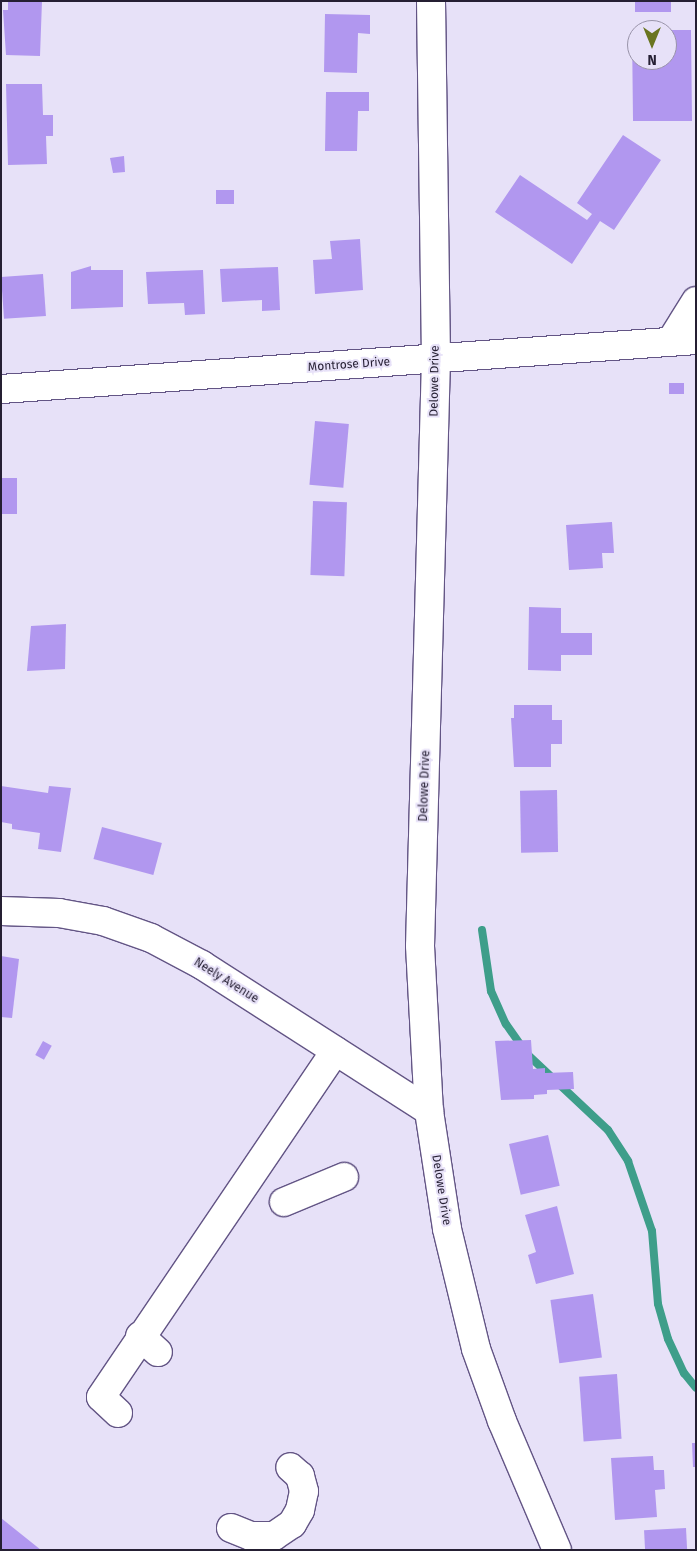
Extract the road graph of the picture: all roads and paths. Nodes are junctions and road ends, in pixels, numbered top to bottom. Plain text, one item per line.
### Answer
1 (431, 1) edge
2 (696, 301) edge
3 (684, 340) edge
4 (436, 359) junction
5 (1, 389) edge
6 (1, 911) edge
7 (335, 1051) junction
8 (429, 1111) junction
9 (344, 1177) dead end
10 (284, 1202) dead end
11 (118, 1413) dead end
12 (290, 1467) dead end
13 (231, 1528) dead end
14 (557, 1550) edge

1 - 4 street, Delowe Drive
2 - 3 street
3 - 4 street, Montrose Drive
4 - 5 street, Montrose Drive
4 - 8 street, Delowe Drive
6 - 7 street, Neely Avenue
7 - 8 street, Neely Avenue
7 - 11 street
8 - 14 street, Delowe Drive
9 - 10 street
12 - 13 street

